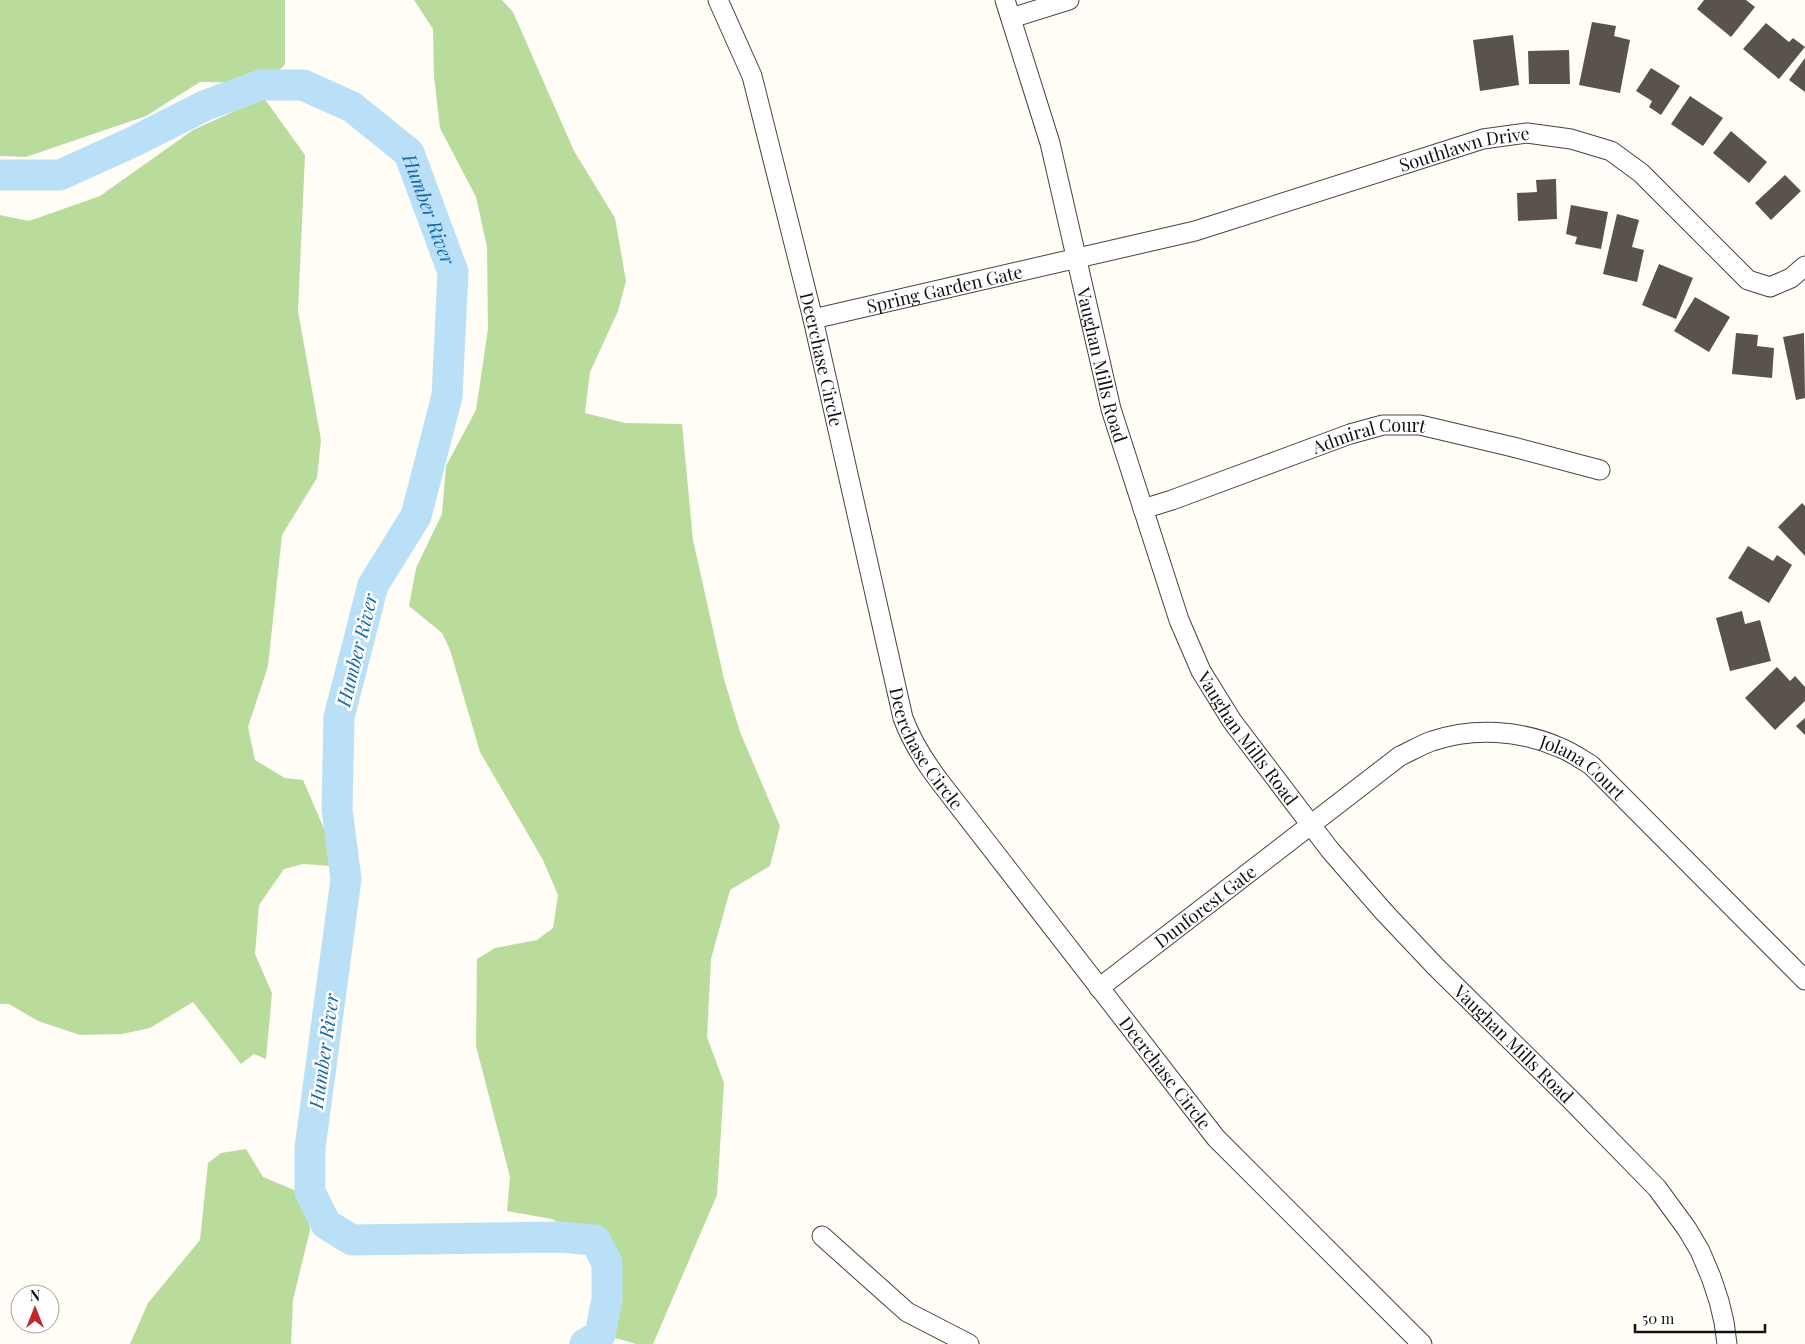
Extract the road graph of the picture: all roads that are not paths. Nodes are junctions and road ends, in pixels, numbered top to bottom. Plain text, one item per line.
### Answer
1 (718, 0) edge
2 (1069, 0) edge
3 (1008, 9) edge
4 (1077, 258) junction
5 (1805, 266) edge
6 (813, 319) junction
7 (1600, 470) dead end
8 (1143, 510) junction
9 (1310, 824) junction
10 (1805, 980) edge
11 (1099, 988) junction
12 (822, 1236) dead end
13 (969, 1344) edge
14 (1422, 1344) edge
15 (1727, 1344) edge

1 - 6 street, Deerchase Circle
2 - 3 street
3 - 4 street, Vaughan Mills Road
4 - 5 street, Southlawn Drive
4 - 6 street, Spring Garden Gate
4 - 8 street, Vaughan Mills Road
6 - 11 street, Deerchase Circle
7 - 8 street, Admiral Court
8 - 9 street, Vaughan Mills Road
9 - 10 street, Jolana Court
9 - 11 street, Dunforest Gate
9 - 15 street, Vaughan Mills Road
11 - 14 street, Deerchase Circle
12 - 13 street

